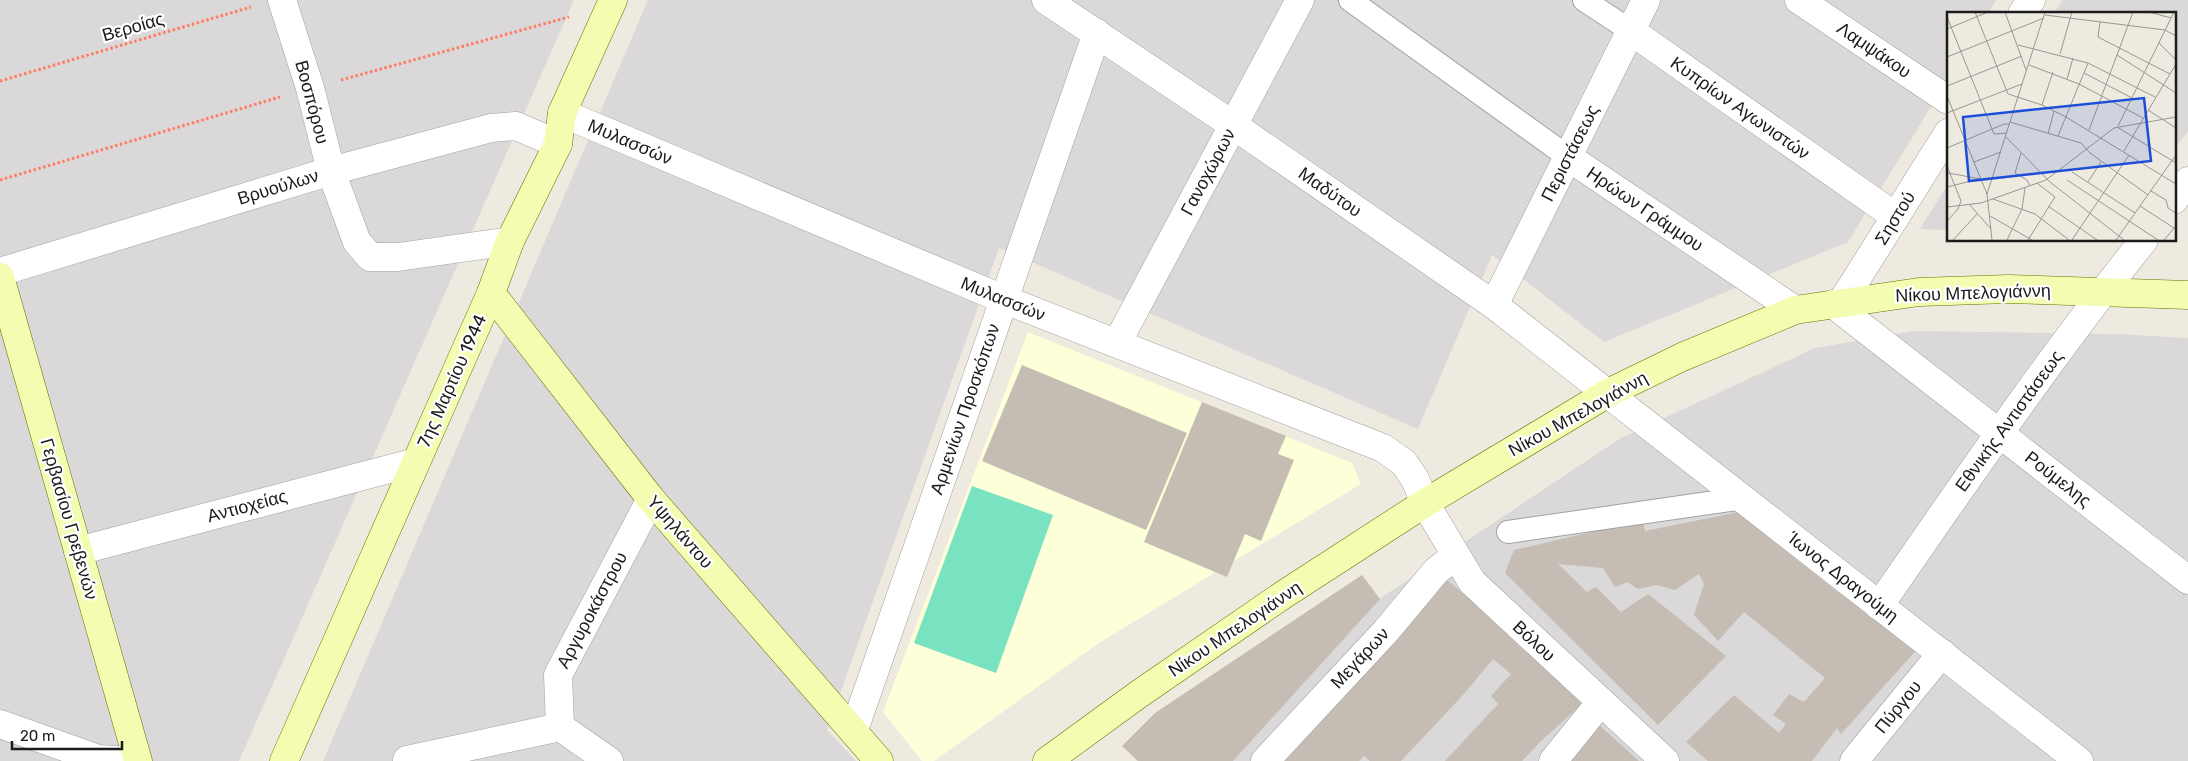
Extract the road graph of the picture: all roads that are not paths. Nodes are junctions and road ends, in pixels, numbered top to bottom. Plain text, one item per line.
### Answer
1 (613, 0) edge
2 (1046, 0) edge
3 (1300, 0) edge
4 (1350, 0) edge
5 (1584, 0) edge
6 (1646, 0) edge
7 (1799, 0) edge
8 (2031, 0) edge
9 (268, 3) edge
10 (2023, 12) edge
11 (1631, 31) junction
12 (1097, 33) junction
13 (1947, 99) edge
14 (562, 113) junction
15 (1233, 125) junction
16 (1947, 135) edge
17 (558, 144) junction
18 (1568, 157) junction
19 (331, 171) junction
20 (2188, 181) edge
21 (2176, 197) edge
22 (1896, 217) junction
23 (510, 241) junction
24 (2143, 241) edge
25 (0, 272) edge
26 (0, 277) edge
27 (2104, 291) junction
28 (491, 293) junction
29 (2188, 295) edge
30 (1003, 299) junction
31 (1838, 303) junction
32 (1494, 305) junction
33 (1795, 310) junction
34 (1116, 343) junction
35 (1608, 393) junction
36 (1999, 434) junction
37 (416, 462) junction
38 (1743, 498) junction
39 (651, 499) junction
40 (1425, 503) junction
41 (1508, 532) dead end
42 (78, 551) junction
43 (1455, 556) junction
44 (2188, 580) edge
45 (1879, 606) junction
46 (1942, 654) junction
47 (1600, 703) junction
48 (0, 724) edge
49 (560, 727) junction
50 (854, 730) junction
51 (90, 760) edge
52 (407, 760) dead end
53 (131, 761) edge
54 (138, 761) edge
55 (284, 761) edge
56 (609, 761) edge
57 (879, 761) edge
58 (1046, 761) edge
59 (1265, 761) edge
60 (1553, 761) edge
61 (1664, 761) edge
62 (1854, 761) edge
63 (2079, 761) edge

1 - 14 main road, 7ης Μαρτίου 1944
2 - 12 street, Μαδύτου
3 - 15 street, Γανοχώρων
4 - 18 lane, Ηρώων Γράμμου
5 - 11 lane, Κυπρίων Αγωνιστών
6 - 11 street, Περιστάσεως
7 - 13 street, Λαμψάκου
8 - 10 street
9 - 19 street, Βοσπόρου
11 - 18 street, Περιστάσεως
11 - 22 street, Κυπρίων Αγωνιστών
12 - 15 street, Μαδύτου
12 - 30 street, Αρμενίων Προσκόπων
14 - 17 main road, 7ης Μαρτίου 1944
14 - 30 street, Μυλασσών
15 - 32 street, Μαδύτου
15 - 34 street, Γανοχώρων
16 - 22 street, Σηστού
17 - 19 street, Βρυούλων
17 - 23 main road, 7ης Μαρτίου 1944
18 - 32 street, Περιστάσεως
18 - 33 street, Ηρώων Γράμμου
19 - 23 street, Βοσπόρου
19 - 25 street, Βρυούλων
20 - 21 street
22 - 31 street, Σηστού
23 - 28 main road, 7ης Μαρτίου 1944
24 - 27 street, Εθνικής Αντιστάσεως
26 - 42 main road, Γερβασίου Γρεβενών
27 - 29 main road, Νίκου Μπελογιάννη
27 - 31 main road, Νίκου Μπελογιάννη
27 - 36 street, Εθνικής Αντιστάσεως
28 - 37 main road, 7ης Μαρτίου 1944
28 - 39 main road, Υψηλάντου
30 - 34 street, Μυλασσών
30 - 50 street, Αρμενίων Προσκόπων
31 - 33 main road, Νίκου Μπελογιάννη
31 - 36 street, Ρούμελης
32 - 35 street, Μαδύτου
33 - 35 main road, Νίκου Μπελογιάννη
34 - 40 street, Μυλασσών
35 - 38 street, Ίωνος Δραγούμη
35 - 40 main road, Νίκου Μπελογιάννη
36 - 44 street, Ρούμελης
36 - 45 street, Εθνικής Αντιστάσεως
37 - 42 street, Αντιοχείας
37 - 55 main road, 7ης Μαρτίου 1944
38 - 41 lane
38 - 45 street, Ίωνος Δραγούμη
39 - 49 street, Αργυροκάστρου
39 - 50 main road, Υψηλάντου
40 - 43 street, Βόλου
40 - 58 main road, Νίκου Μπελογιάννη
42 - 54 main road, Γερβασίου Γρεβενών
43 - 47 street, Βόλου
43 - 59 street, Μεγάρων
45 - 46 street, Ίωνος Δραγούμη
46 - 62 street, Πύργου
46 - 63 street, Ίωνος Δραγούμη
47 - 60 street
47 - 61 street, Βόλου
48 - 51 street
49 - 52 street
49 - 56 street
50 - 57 main road, Υψηλάντου
51 - 53 street

